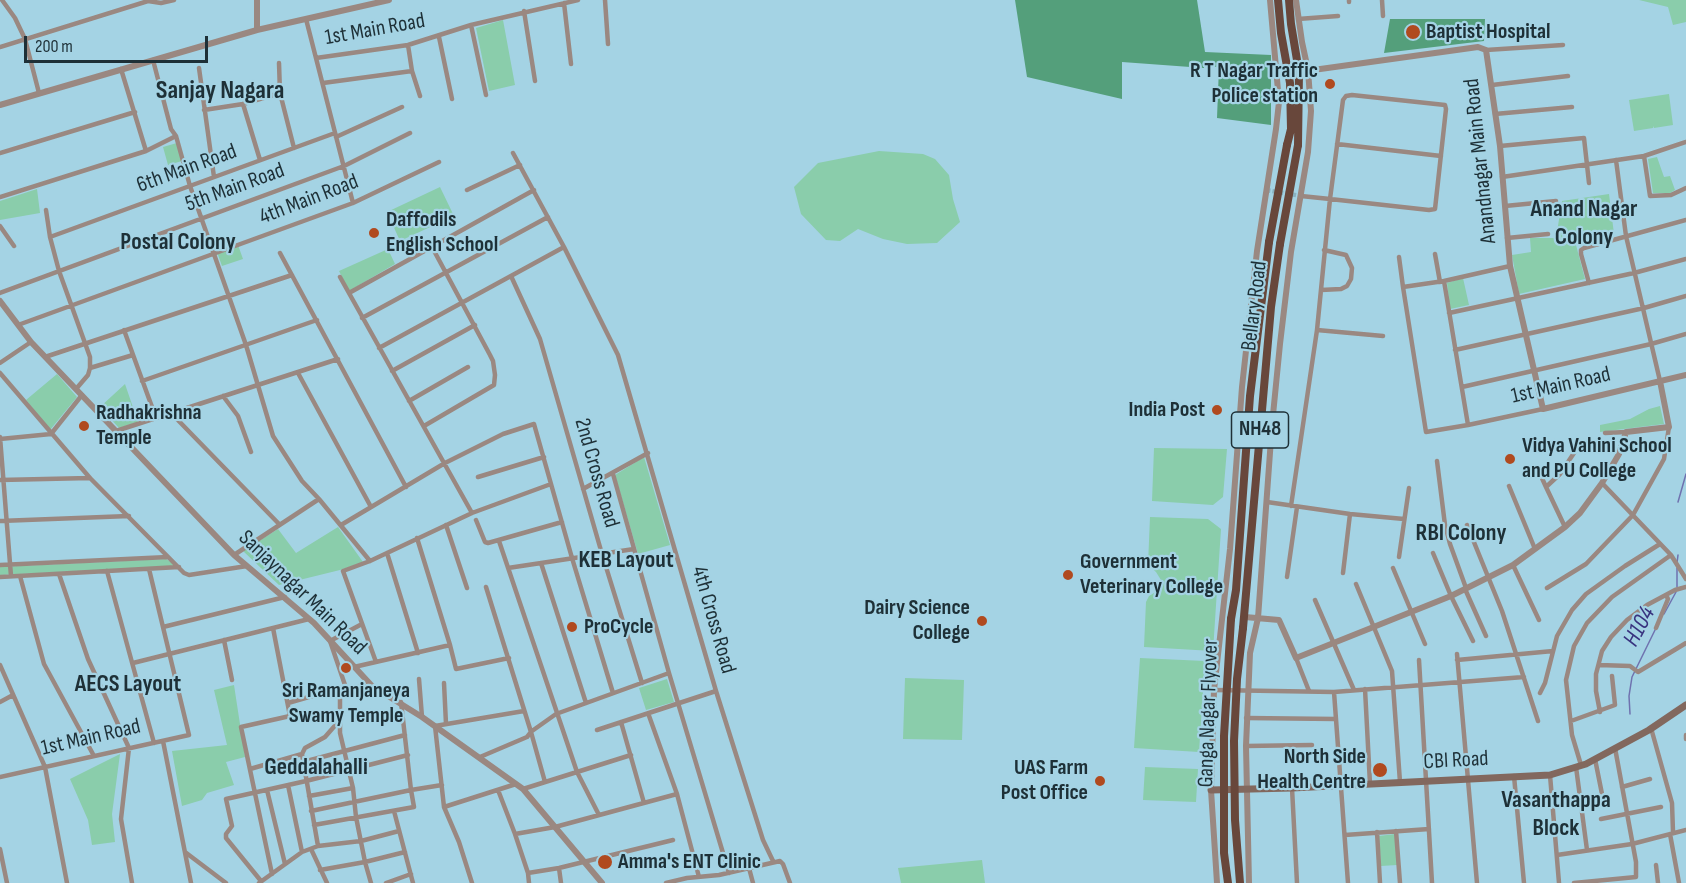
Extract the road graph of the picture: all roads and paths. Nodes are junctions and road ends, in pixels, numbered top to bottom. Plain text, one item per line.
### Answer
1 (10, 0) edge
2 (174, 0) edge
3 (256, 0) edge
4 (389, 0) edge
5 (578, 0) edge
6 (605, 0) edge
7 (1270, 0) edge
8 (1278, 0) edge
9 (1289, 0) edge
10 (1296, 0) edge
11 (1382, 0) edge
12 (3, 1) edge
13 (564, 3) junction
14 (524, 11) junction
15 (1338, 16) dead end
16 (1383, 16) dead end
17 (306, 19) junction
18 (1298, 19) junction
19 (471, 25) junction
20 (257, 30) junction
21 (439, 37) junction
22 (25, 39) junction
23 (608, 44) dead end
24 (408, 45) junction
25 (1563, 45) dead end
26 (0, 47) edge
27 (1486, 50) junction
28 (316, 58) junction
29 (153, 60) junction
30 (279, 63) dead end
31 (572, 64) dead end
32 (199, 68) dead end
33 (121, 69) junction
34 (412, 70) junction
35 (1304, 71) junction
36 (1568, 76) dead end
37 (535, 81) dead end
38 (323, 83) junction
39 (1492, 85) junction
40 (39, 93) junction
41 (280, 93) junction
42 (486, 95) dead end
43 (420, 96) dead end
44 (452, 99) dead end
45 (243, 104) junction
46 (0, 105) edge
47 (402, 107) dead end
48 (1572, 107) dead end
49 (204, 110) junction
50 (135, 112) junction
51 (1495, 114) junction
52 (410, 133) dead end
53 (336, 135) junction
54 (176, 136) junction
55 (1686, 142) edge
56 (1337, 144) junction
57 (1500, 146) junction
58 (294, 148) junction
59 (146, 151) junction
60 (0, 153) edge
61 (513, 153) dead end
62 (1441, 156) junction
63 (1644, 156) junction
64 (260, 160) junction
65 (1616, 160) junction
66 (440, 162) dead end
67 (1587, 164) junction
68 (520, 165) junction
69 (344, 166) junction
70 (214, 177) junction
71 (1502, 177) junction
72 (1589, 183) dead end
73 (190, 186) junction
74 (1686, 188) edge
75 (467, 190) dead end
76 (534, 190) junction
77 (1301, 196) junction
78 (0, 197) edge
79 (1330, 199) junction
80 (1556, 201) dead end
81 (353, 203) junction
82 (1505, 207) junction
83 (46, 210) dead end
84 (548, 217) junction
85 (202, 218) junction
86 (1686, 220) edge
87 (0, 226) edge
88 (1548, 234) dead end
89 (1626, 236) junction
90 (50, 237) junction
91 (1508, 238) junction
92 (14, 246) dead end
93 (432, 247) junction
94 (564, 247) junction
95 (1324, 250) junction
96 (214, 252) junction
97 (280, 253) dead end
98 (1436, 254) dead end
99 (1399, 257) dead end
100 (1686, 259) edge
101 (1510, 266) junction
102 (59, 271) junction
103 (445, 273) junction
104 (1634, 273) junction
105 (292, 274) junction
106 (511, 276) junction
107 (340, 277) dead end
108 (1442, 281) junction
109 (1589, 283) junction
110 (1403, 287) junction
111 (1321, 290) junction
112 (0, 293) edge
113 (349, 294) junction
114 (229, 296) junction
115 (1686, 296) edge
116 (1517, 299) junction
117 (0, 301) edge
118 (462, 303) junction
119 (72, 305) junction
120 (1644, 308) junction
121 (1449, 313) junction
122 (362, 318) junction
123 (317, 321) junction
124 (18, 325) junction
125 (475, 325) junction
126 (124, 330) junction
127 (1317, 330) junction
128 (1526, 334) junction
129 (1686, 334) edge
130 (1383, 336) dead end
131 (31, 342) junction
132 (84, 344) junction
133 (1651, 344) junction
134 (246, 345) junction
135 (379, 348) junction
136 (1455, 350) junction
137 (133, 355) junction
138 (45, 357) junction
139 (338, 360) junction
140 (0, 363) edge
141 (468, 367) dead end
142 (90, 368) junction
143 (1534, 370) junction
144 (392, 371) junction
145 (0, 373) edge
146 (298, 373) junction
147 (1686, 375) edge
148 (142, 381) junction
149 (1660, 381) junction
150 (259, 385) junction
151 (1462, 387) junction
152 (76, 389) junction
153 (82, 395) junction
154 (224, 396) junction
155 (409, 400) junction
156 (1543, 409) junction
157 (171, 413) junction
158 (156, 418) junction
159 (424, 426) junction
160 (1468, 426) junction
161 (1669, 426) junction
162 (116, 431) junction
163 (1626, 432) junction
164 (1605, 433) dead end
165 (51, 434) junction
166 (0, 438) edge
167 (1576, 450) dead end
168 (251, 452) dead end
169 (648, 453) junction
170 (544, 457) junction
171 (1437, 461) dead end
172 (445, 464) junction
173 (613, 474) junction
174 (1541, 476) dead end
175 (478, 477) dead end
176 (90, 478) junction
177 (2, 480) edge
178 (1602, 483) junction
179 (551, 484) junction
180 (1509, 486) dead end
181 (406, 487) junction
182 (1546, 487) junction
183 (1410, 488) dead end
184 (583, 489) junction
185 (319, 499) junction
186 (1267, 502) junction
187 (1294, 506) junction
188 (371, 507) junction
189 (472, 513) junction
190 (1350, 514) junction
191 (1633, 515) junction
192 (130, 516) junction
193 (1404, 519) junction
194 (476, 520) dead end
195 (0, 521) edge
196 (7, 521) junction
197 (562, 522) junction
198 (280, 525) junction
199 (341, 525) junction
200 (446, 525) junction
201 (1467, 525) dead end
202 (1565, 527) junction
203 (417, 538) junction
204 (499, 541) junction
205 (1234, 544) junction
206 (1660, 544) junction
207 (634, 549) junction
208 (1535, 549) junction
209 (387, 553) junction
210 (1433, 553) dead end
211 (602, 554) junction
212 (234, 555) junction
213 (168, 556) junction
214 (1399, 557) dead end
215 (572, 558) junction
216 (1672, 558) junction
217 (370, 561) junction
218 (541, 563) junction
219 (0, 565) edge
220 (10, 565) junction
221 (1513, 565) junction
222 (247, 566) junction
223 (179, 567) junction
224 (1393, 567) dead end
225 (508, 568) junction
226 (149, 569) junction
227 (107, 571) junction
228 (1343, 573) dead end
229 (59, 574) junction
230 (11, 576) junction
231 (20, 576) junction
232 (0, 577) edge
233 (1287, 577) dead end
234 (1488, 578) junction
235 (1686, 579) edge
236 (1356, 584) dead end
237 (486, 587) dead end
238 (1686, 587) edge
239 (467, 588) dead end
240 (1548, 588) dead end
241 (1466, 589) junction
242 (1667, 594) junction
243 (1450, 596) junction
244 (285, 597) junction
245 (1316, 600) dead end
246 (1412, 612) junction
247 (1245, 617) junction
248 (1258, 618) junction
249 (309, 619) junction
250 (1539, 620) dead end
251 (362, 624) junction
252 (163, 627) junction
253 (1373, 627) junction
254 (273, 628) junction
255 (1656, 628) dead end
256 (1486, 636) dead end
257 (224, 640) junction
258 (330, 641) junction
259 (1473, 641) dead end
260 (1334, 643) junction
261 (1686, 643) edge
262 (1425, 644) dead end
263 (450, 645) junction
264 (1553, 651) junction
265 (418, 653) junction
266 (169, 654) junction
267 (1516, 654) junction
268 (509, 658) junction
269 (1296, 658) junction
270 (1419, 660) dead end
271 (376, 662) junction
272 (133, 663) junction
273 (0, 665) edge
274 (1599, 665) junction
275 (354, 667) junction
276 (669, 673) junction
277 (1612, 676) dead end
278 (1524, 677) junction
279 (418, 679) dead end
280 (232, 680) dead end
281 (1460, 682) junction
282 (444, 683) dead end
283 (642, 683) junction
284 (1420, 685) junction
285 (372, 686) junction
286 (1392, 687) junction
287 (343, 688) junction
288 (1365, 689) junction
289 (1214, 690) junction
290 (1354, 690) junction
291 (716, 691) junction
292 (1247, 691) junction
293 (1309, 691) junction
294 (1334, 692) junction
295 (613, 693) junction
296 (1540, 693) dead end
297 (13, 695) junction
298 (0, 702) edge
299 (401, 702) junction
300 (288, 703) junction
301 (586, 703) junction
302 (678, 703) junction
303 (1686, 705) edge
304 (524, 711) junction
305 (1600, 712) junction
306 (648, 713) junction
307 (556, 714) junction
308 (422, 717) junction
309 (1246, 718) junction
310 (1336, 719) junction
311 (339, 721) junction
312 (1538, 721) dead end
313 (1571, 721) junction
314 (621, 722) junction
315 (446, 724) junction
316 (435, 726) junction
317 (1651, 728) junction
318 (597, 730) dead end
319 (530, 734) junction
320 (405, 735) junction
321 (163, 741) junction
322 (154, 742) junction
323 (1312, 745) dead end
324 (1246, 746) junction
325 (129, 748) junction
326 (1615, 748) junction
327 (345, 752) junction
328 (302, 754) junction
329 (408, 754) junction
330 (631, 755) junction
331 (94, 756) junction
332 (480, 757) junction
333 (1595, 759) junction
334 (303, 762) junction
335 (1579, 766) junction
336 (45, 767) junction
337 (250, 769) junction
338 (349, 769) junction
339 (576, 772) junction
340 (1550, 775) junction
341 (0, 777) edge
342 (1514, 777) junction
343 (1468, 779) junction
344 (1650, 779) dead end
345 (306, 781) junction
346 (1426, 781) junction
347 (545, 782) junction
348 (1400, 782) junction
349 (516, 784) junction
350 (1370, 784) junction
351 (288, 785) junction
352 (442, 785) junction
353 (1341, 786) junction
354 (1622, 787) junction
355 (353, 788) junction
356 (1292, 788) junction
357 (523, 789) junction
358 (1247, 789) junction
359 (267, 790) junction
360 (411, 790) junction
361 (498, 790) junction
362 (1211, 790) junction
363 (254, 793) junction
364 (677, 794) junction
365 (309, 796) junction
366 (1603, 799) dead end
367 (355, 802) junction
368 (644, 803) junction
369 (444, 807) junction
370 (1661, 807) dead end
371 (311, 811) junction
372 (394, 811) junction
373 (599, 815) junction
374 (1627, 815) junction
375 (356, 817) junction
376 (1601, 819) dead end
377 (314, 825) junction
378 (555, 827) junction
379 (1429, 829) junction
380 (1686, 830) edge
381 (399, 831) junction
382 (1396, 831) junction
383 (1377, 832) junction
384 (1672, 833) junction
385 (516, 834) junction
386 (1345, 835) junction
387 (673, 840) dead end
388 (361, 841) junction
389 (1632, 844) junction
390 (318, 846) junction
391 (0, 849) edge
392 (311, 849) junction
393 (1587, 850) junction
394 (185, 852) junction
395 (302, 852) junction
396 (405, 852) junction
397 (1557, 855) junction
398 (584, 861) junction
399 (773, 861) junction
400 (365, 862) junction
401 (285, 864) junction
402 (1656, 865) dead end
403 (559, 868) junction
404 (749, 868) junction
405 (320, 870) junction
406 (528, 873) junction
407 (729, 873) junction
408 (272, 874) junction
409 (411, 874) junction
410 (719, 875) junction
411 (699, 878) junction
412 (688, 881) edge
413 (260, 882) edge
414 (1599, 882) edge
415 (8, 883) edge
416 (68, 883) edge
417 (132, 883) edge
418 (191, 883) edge
419 (226, 883) edge
420 (327, 883) edge
421 (371, 883) edge
422 (386, 883) edge
423 (413, 883) edge
424 (472, 883) edge
425 (529, 883) edge
426 (561, 883) edge
427 (602, 883) edge
428 (666, 883) edge
429 (722, 883) edge
430 (753, 883) edge
431 (790, 883) edge
432 (1217, 883) edge
433 (1228, 883) edge
434 (1240, 883) edge
435 (1249, 883) edge
436 (1297, 883) edge
437 (1348, 883) edge
438 (1380, 883) edge
439 (1400, 883) edge
440 (1432, 883) edge
441 (1477, 883) edge
442 (1524, 883) edge
443 (1559, 883) edge
444 (1574, 883) edge
445 (1658, 883) edge
446 (1679, 883) edge

1 - 12 street
2 - 22 street
3 - 20 street
4 - 17 street
5 - 13 street, 1st Main Road
6 - 23 street
7 - 205 street
8 - 205 highway, Bellary Road / NH48, bridge
9 - 35 highway, Bellary Road / NH48
10 - 18 street
11 - 16 street
12 - 22 street
13 - 14 street, 1st Main Road
13 - 31 street
14 - 19 street, 1st Main Road
14 - 37 street
15 - 18 street
17 - 20 street
17 - 28 street
18 - 35 street
19 - 21 street, 1st Main Road
19 - 42 street
20 - 29 street
21 - 24 street, 1st Main Road
21 - 44 street
22 - 26 street
22 - 40 street
24 - 28 street, 1st Main Road
24 - 34 street
25 - 27 street
27 - 35 street, Anandnagar Main Road
27 - 39 street, Anandnagar Main Road
28 - 38 street
29 - 33 street
29 - 54 street
30 - 41 street
32 - 49 street
33 - 40 street
33 - 50 street
34 - 38 street
34 - 43 street
35 - 77 street
35 - 247 highway, Bellary Road / NH48, bridge
36 - 39 street
38 - 53 street
39 - 51 street, Anandnagar Main Road
40 - 46 street
41 - 45 street
41 - 58 street
45 - 49 street
45 - 64 street
47 - 53 street, 6th Main Road
48 - 51 street
49 - 70 street
50 - 59 street
50 - 60 street
51 - 57 street, Anandnagar Main Road
52 - 69 street, 5th Main Road
53 - 58 street, 6th Main Road
53 - 69 street
54 - 59 street
54 - 73 street
55 - 63 street
56 - 62 street
56 - 62 street
56 - 79 street
57 - 67 street
57 - 71 street, Anandnagar Main Road
58 - 64 street, 6th Main Road
59 - 78 street
61 - 68 street, 4th Cross Road
62 - 79 street
63 - 65 street
63 - 74 street
64 - 70 street, 6th Main Road
65 - 67 street
65 - 89 street
66 - 81 street, 4th Main Road
67 - 71 street
67 - 72 street
68 - 75 street
68 - 76 street, 4th Cross Road
69 - 81 street
69 - 85 street, 5th Main Road
70 - 73 street, 6th Main Road
71 - 82 street, Anandnagar Main Road
73 - 85 street
73 - 90 street, 6th Main Road
76 - 84 street, 4th Cross Road
76 - 93 street
77 - 79 street
77 - 186 street
79 - 95 street
80 - 82 street
81 - 96 street, 4th Main Road
82 - 91 street, Anandnagar Main Road
83 - 90 street
84 - 94 street, 4th Cross Road
84 - 103 street
85 - 96 street
85 - 102 street, 5th Main Road
86 - 89 street
87 - 92 street
88 - 91 street
89 - 104 street
89 - 109 street
90 - 102 street
91 - 101 street, Anandnagar Main Road
93 - 103 street
93 - 113 street
94 - 106 street
94 - 169 street, 4th Cross Road
95 - 111 street
95 - 111 street
96 - 114 street
96 - 119 street, 4th Main Road
97 - 105 street
98 - 108 street
99 - 110 street
100 - 104 street
101 - 108 street
101 - 116 street, Anandnagar Main Road
102 - 112 street, 5th Main Road
102 - 119 street
103 - 118 street
103 - 122 street
104 - 109 street
104 - 120 street
105 - 114 street
105 - 123 street
106 - 118 street
106 - 184 street, 2nd Cross Road
107 - 113 street
108 - 110 street
108 - 121 street
109 - 116 street
110 - 160 street, 1st Main Road
111 - 127 street
113 - 122 street
114 - 126 street
114 - 134 street
115 - 120 street
116 - 121 street
116 - 128 street, Anandnagar Main Road
117 - 124 street, Sanjaynagar Main Road
118 - 125 street
118 - 135 street
119 - 124 street, 4th Main Road
119 - 132 street
120 - 128 street
120 - 133 street
121 - 136 street
122 - 135 street
123 - 134 street
123 - 139 street
124 - 131 street, Sanjaynagar Main Road
125 - 144 street
125 - 159 street
126 - 132 street
126 - 137 street
127 - 130 street
127 - 187 street
128 - 136 street
128 - 143 street, Anandnagar Main Road
129 - 133 street
131 - 138 street, Sanjaynagar Main Road
131 - 140 street
132 - 138 street
132 - 142 street
133 - 143 street
133 - 149 street
134 - 148 street
134 - 150 street
135 - 144 street
136 - 151 street
137 - 142 street
137 - 148 street
138 - 152 street, Sanjaynagar Main Road
139 - 146 street
139 - 181 street
141 - 155 street
142 - 152 street
143 - 151 street
143 - 156 street, Anandnagar Main Road
144 - 155 street
145 - 165 street
146 - 150 street
146 - 188 street
147 - 149 street, 1st Main Road
148 - 158 street
149 - 156 street, 1st Main Road
149 - 161 street
150 - 154 street
150 - 185 street
151 - 160 street
152 - 153 street, Sanjaynagar Main Road
153 - 162 street, Sanjaynagar Main Road
153 - 165 street
154 - 157 street
154 - 168 street
155 - 159 street
156 - 160 street, 1st Main Road
157 - 158 street
157 - 198 street
158 - 162 street
159 - 172 street
161 - 163 street
161 - 191 street
162 - 212 street, Sanjaynagar Main Road
163 - 164 street
163 - 178 street
165 - 166 street
165 - 176 street
166 - 177 street
167 - 182 street
169 - 173 street
169 - 291 street, 4th Cross Road
170 - 172 street
170 - 175 street
170 - 179 street
171 - 241 street
172 - 181 street
172 - 189 street
173 - 184 street
173 - 207 street
174 - 182 street
176 - 177 street
176 - 192 street
177 - 196 street
178 - 191 street
178 - 202 street
179 - 189 street
179 - 197 street
180 - 208 street
181 - 188 street
182 - 202 street
183 - 193 street
184 - 211 street, 2nd Cross Road
185 - 198 street
185 - 199 street
186 - 187 street
186 - 248 street
187 - 190 street
187 - 233 street
188 - 199 street
189 - 200 street
190 - 193 street
190 - 228 street
191 - 206 street
191 - 240 street
192 - 196 street
192 - 213 street
193 - 214 street
194 - 204 street
195 - 196 street
196 - 220 street
197 - 204 street
197 - 215 street
198 - 212 street
199 - 217 street
200 - 203 street
200 - 239 street
201 - 234 street
202 - 208 street
203 - 209 street
203 - 263 street
204 - 225 street
205 - 289 street
205 - 433 highway, Ganga Nagar Flyover / NH48, bridge
206 - 216 street
206 - 264 street
207 - 211 street
207 - 276 street
208 - 221 street
209 - 217 street
209 - 265 street
210 - 243 street
211 - 215 street
211 - 283 street, 2nd Cross Road
212 - 222 street, Sanjaynagar Main Road
213 - 220 street
213 - 223 street
215 - 218 street
215 - 295 street
216 - 235 street
216 - 313 street
217 - 251 street
218 - 225 street
218 - 301 street
219 - 220 street
220 - 230 street
221 - 234 street
221 - 250 street
222 - 223 street
222 - 244 street, Sanjaynagar Main Road
223 - 226 street
224 - 246 street
225 - 307 street
226 - 227 street
226 - 252 street
227 - 229 street
227 - 272 street
229 - 231 street
229 - 325 street
230 - 231 street
230 - 232 street
231 - 331 street
234 - 241 street
234 - 267 street
236 - 253 street
237 - 268 street
238 - 242 street
241 - 243 street
241 - 256 street
242 - 255 street
242 - 274 street
243 - 246 street
243 - 259 street
244 - 249 street, Sanjaynagar Main Road
244 - 252 street
245 - 260 street
246 - 253 street
246 - 262 street
247 - 248 street
247 - 434 highway, Ganga Nagar Flyover / NH48, bridge
248 - 269 street
248 - 292 street
249 - 254 street
249 - 258 street, Sanjaynagar Main Road
251 - 258 street
251 - 271 street
252 - 266 street
253 - 260 street
253 - 286 street
254 - 257 street
254 - 300 street
257 - 266 street
257 - 280 street
258 - 275 street, Sanjaynagar Main Road
258 - 287 street
260 - 269 street
260 - 290 street
261 - 274 street
263 - 265 street
263 - 268 street
264 - 267 street
264 - 296 street
265 - 271 street
266 - 272 street
266 - 321 street, 1st Main Road
267 - 278 street
267 - 281 street
268 - 304 street
269 - 293 street
270 - 284 street
271 - 275 street
272 - 322 street
273 - 297 street
274 - 305 street
275 - 285 street, Sanjaynagar Main Road
276 - 283 street
276 - 302 street
277 - 305 street
278 - 281 street
278 - 312 street
279 - 308 street
281 - 284 street
281 - 343 street
282 - 315 street
283 - 295 street
284 - 286 street
284 - 346 street
285 - 287 street
285 - 299 street, Sanjaynagar Main Road
286 - 288 street
286 - 348 street
287 - 300 street
287 - 311 street
288 - 290 street
288 - 350 street
289 - 292 street
289 - 362 street
290 - 294 street
291 - 302 street
291 - 399 street, 4th Cross Road
292 - 293 street
292 - 309 street
293 - 294 street
294 - 310 street
295 - 301 street
297 - 298 street
297 - 336 street
299 - 308 street, Sanjaynagar Main Road
299 - 320 street
300 - 337 street
301 - 307 street
302 - 306 street
302 - 407 street
303 - 317 main road, CBI Road
304 - 315 street
304 - 319 street
305 - 313 street
306 - 314 street
306 - 364 street
307 - 319 street
307 - 339 street
308 - 316 street, Sanjaynagar Main Road
309 - 310 street
309 - 324 street
310 - 353 street
311 - 327 street
311 - 328 street
313 - 335 street
314 - 318 street
314 - 330 street
315 - 316 street
316 - 332 street, Sanjaynagar Main Road
316 - 352 street
317 - 326 main road, CBI Road
317 - 384 street
319 - 332 street
319 - 347 street
320 - 327 street
320 - 329 street
321 - 322 street, 1st Main Road
321 - 394 street
322 - 325 street, 1st Main Road
323 - 324 street
324 - 358 street
325 - 331 street, 1st Main Road
325 - 417 street
326 - 333 main road, CBI Road
326 - 354 street
327 - 334 street
327 - 338 street
328 - 334 street
328 - 337 street
329 - 338 street
329 - 360 street
330 - 339 street
330 - 368 street
331 - 336 street, 1st Main Road
332 - 349 street, Sanjaynagar Main Road
333 - 335 main road, CBI Road
333 - 366 street
334 - 345 street
335 - 340 main road, CBI Road
335 - 393 street
336 - 341 street, 1st Main Road
336 - 416 street
337 - 363 street
338 - 345 street
338 - 355 street
339 - 347 street
339 - 373 street
340 - 342 main road, CBI Road
340 - 397 street
342 - 343 main road, CBI Road
342 - 442 street
343 - 346 main road, CBI Road
343 - 441 street
344 - 354 street
345 - 351 street
345 - 365 street
346 - 348 main road, CBI Road
346 - 379 street
347 - 357 street
348 - 350 main road, CBI Road
349 - 357 street, Sanjaynagar Main Road
349 - 361 street
350 - 353 main road, CBI Road
351 - 359 street
351 - 395 street
352 - 360 street
352 - 369 street
353 - 356 main road, CBI Road
353 - 386 street
354 - 374 street
355 - 365 street
355 - 367 street
356 - 358 main road, CBI Road
356 - 436 street
357 - 378 street, Sanjaynagar Main Road
358 - 362 main road, CBI Road
358 - 435 street
359 - 363 street
359 - 401 street
360 - 367 street
360 - 372 street
361 - 369 street
361 - 385 street
362 - 432 street
363 - 408 street
363 - 413 street
364 - 368 street
364 - 411 street
365 - 371 street
367 - 371 street
367 - 375 street
368 - 373 street
369 - 424 street
370 - 374 street
371 - 377 street
372 - 375 street
372 - 381 street
373 - 378 street
374 - 376 street
374 - 389 street
375 - 377 street
375 - 388 street
377 - 390 street
378 - 385 street
378 - 398 street, Sanjaynagar Main Road
379 - 382 street
379 - 440 street
380 - 384 street
381 - 388 street
381 - 396 street
382 - 383 street
382 - 439 street
383 - 386 street
383 - 438 street
384 - 389 street
384 - 446 street
385 - 406 street
386 - 437 street
387 - 398 street
388 - 390 street
388 - 400 street
389 - 393 street
389 - 414 street
390 - 392 street
391 - 415 street
392 - 395 street
392 - 405 street
393 - 397 street
394 - 418 street
394 - 419 street
395 - 401 street
396 - 400 street
396 - 409 street
397 - 443 street
398 - 403 street
398 - 427 street, Sanjaynagar Main Road
399 - 404 street
399 - 431 street, 4th Cross Road
400 - 405 street
400 - 421 street
401 - 408 street
402 - 445 street
403 - 406 street
403 - 426 street
404 - 407 street
404 - 430 street
405 - 420 street
406 - 425 street
407 - 410 street
408 - 413 street
409 - 422 street
409 - 423 street
410 - 411 street
410 - 429 street
411 - 412 street
412 - 428 street
414 - 444 street

